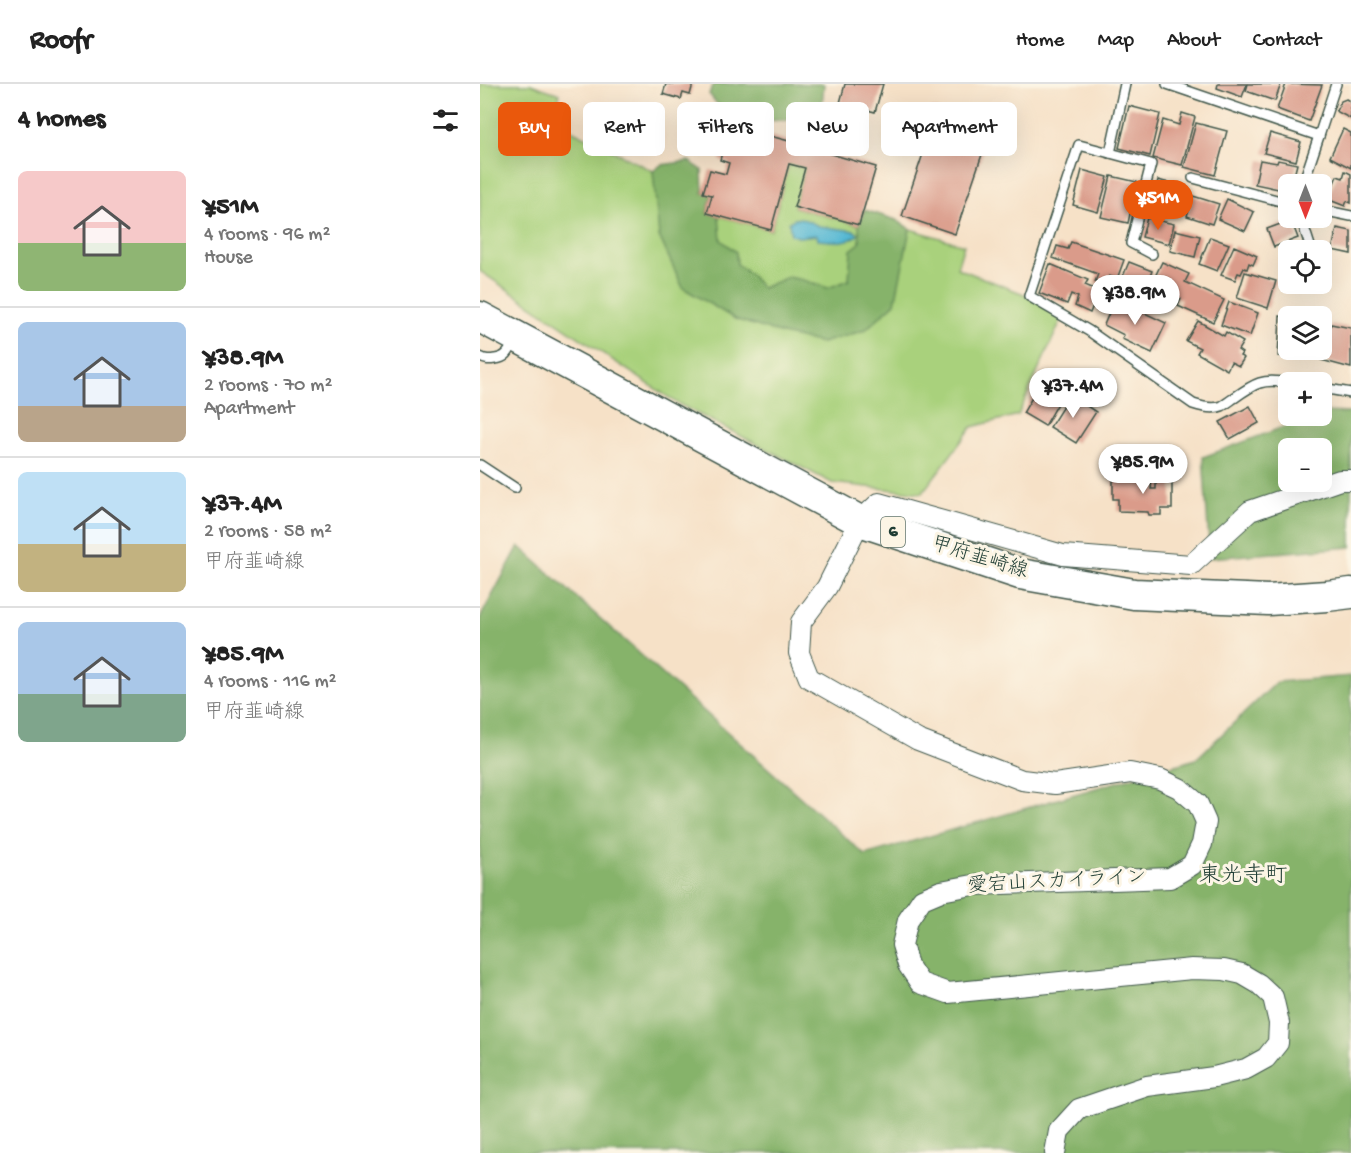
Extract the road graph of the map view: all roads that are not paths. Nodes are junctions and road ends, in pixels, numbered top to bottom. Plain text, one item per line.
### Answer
1 (1125, 84) edge
2 (1167, 84) edge
3 (1336, 84) edge
4 (1318, 136) junction
5 (1110, 153) junction
6 (1306, 174) edge
7 (1193, 178) dead end
8 (1278, 200) edge
9 (1332, 212) edge
10 (1351, 216) edge
11 (1152, 254) dead end
12 (480, 317) edge
13 (516, 337) junction
14 (480, 357) edge
15 (1278, 381) edge
16 (1332, 390) edge
17 (1351, 393) edge
18 (480, 465) edge
19 (1351, 480) edge
20 (515, 488) dead end
21 (860, 521) junction
22 (1351, 593) edge
23 (1055, 1153) edge

1 - 5 lane
2 - 4 lane
3 - 4 lane
4 - 6 lane
5 - 11 lane
5 - 15 lane
7 - 8 lane
9 - 10 lane
12 - 13 main road, 甲府韮崎線 / 6
13 - 14 lane
13 - 21 main road, 甲府韮崎線 / 6
16 - 17 lane
18 - 20 lane
19 - 21 street
21 - 22 main road, 甲府韮崎線 / 6
21 - 23 street, 愛宕山スカイライン

